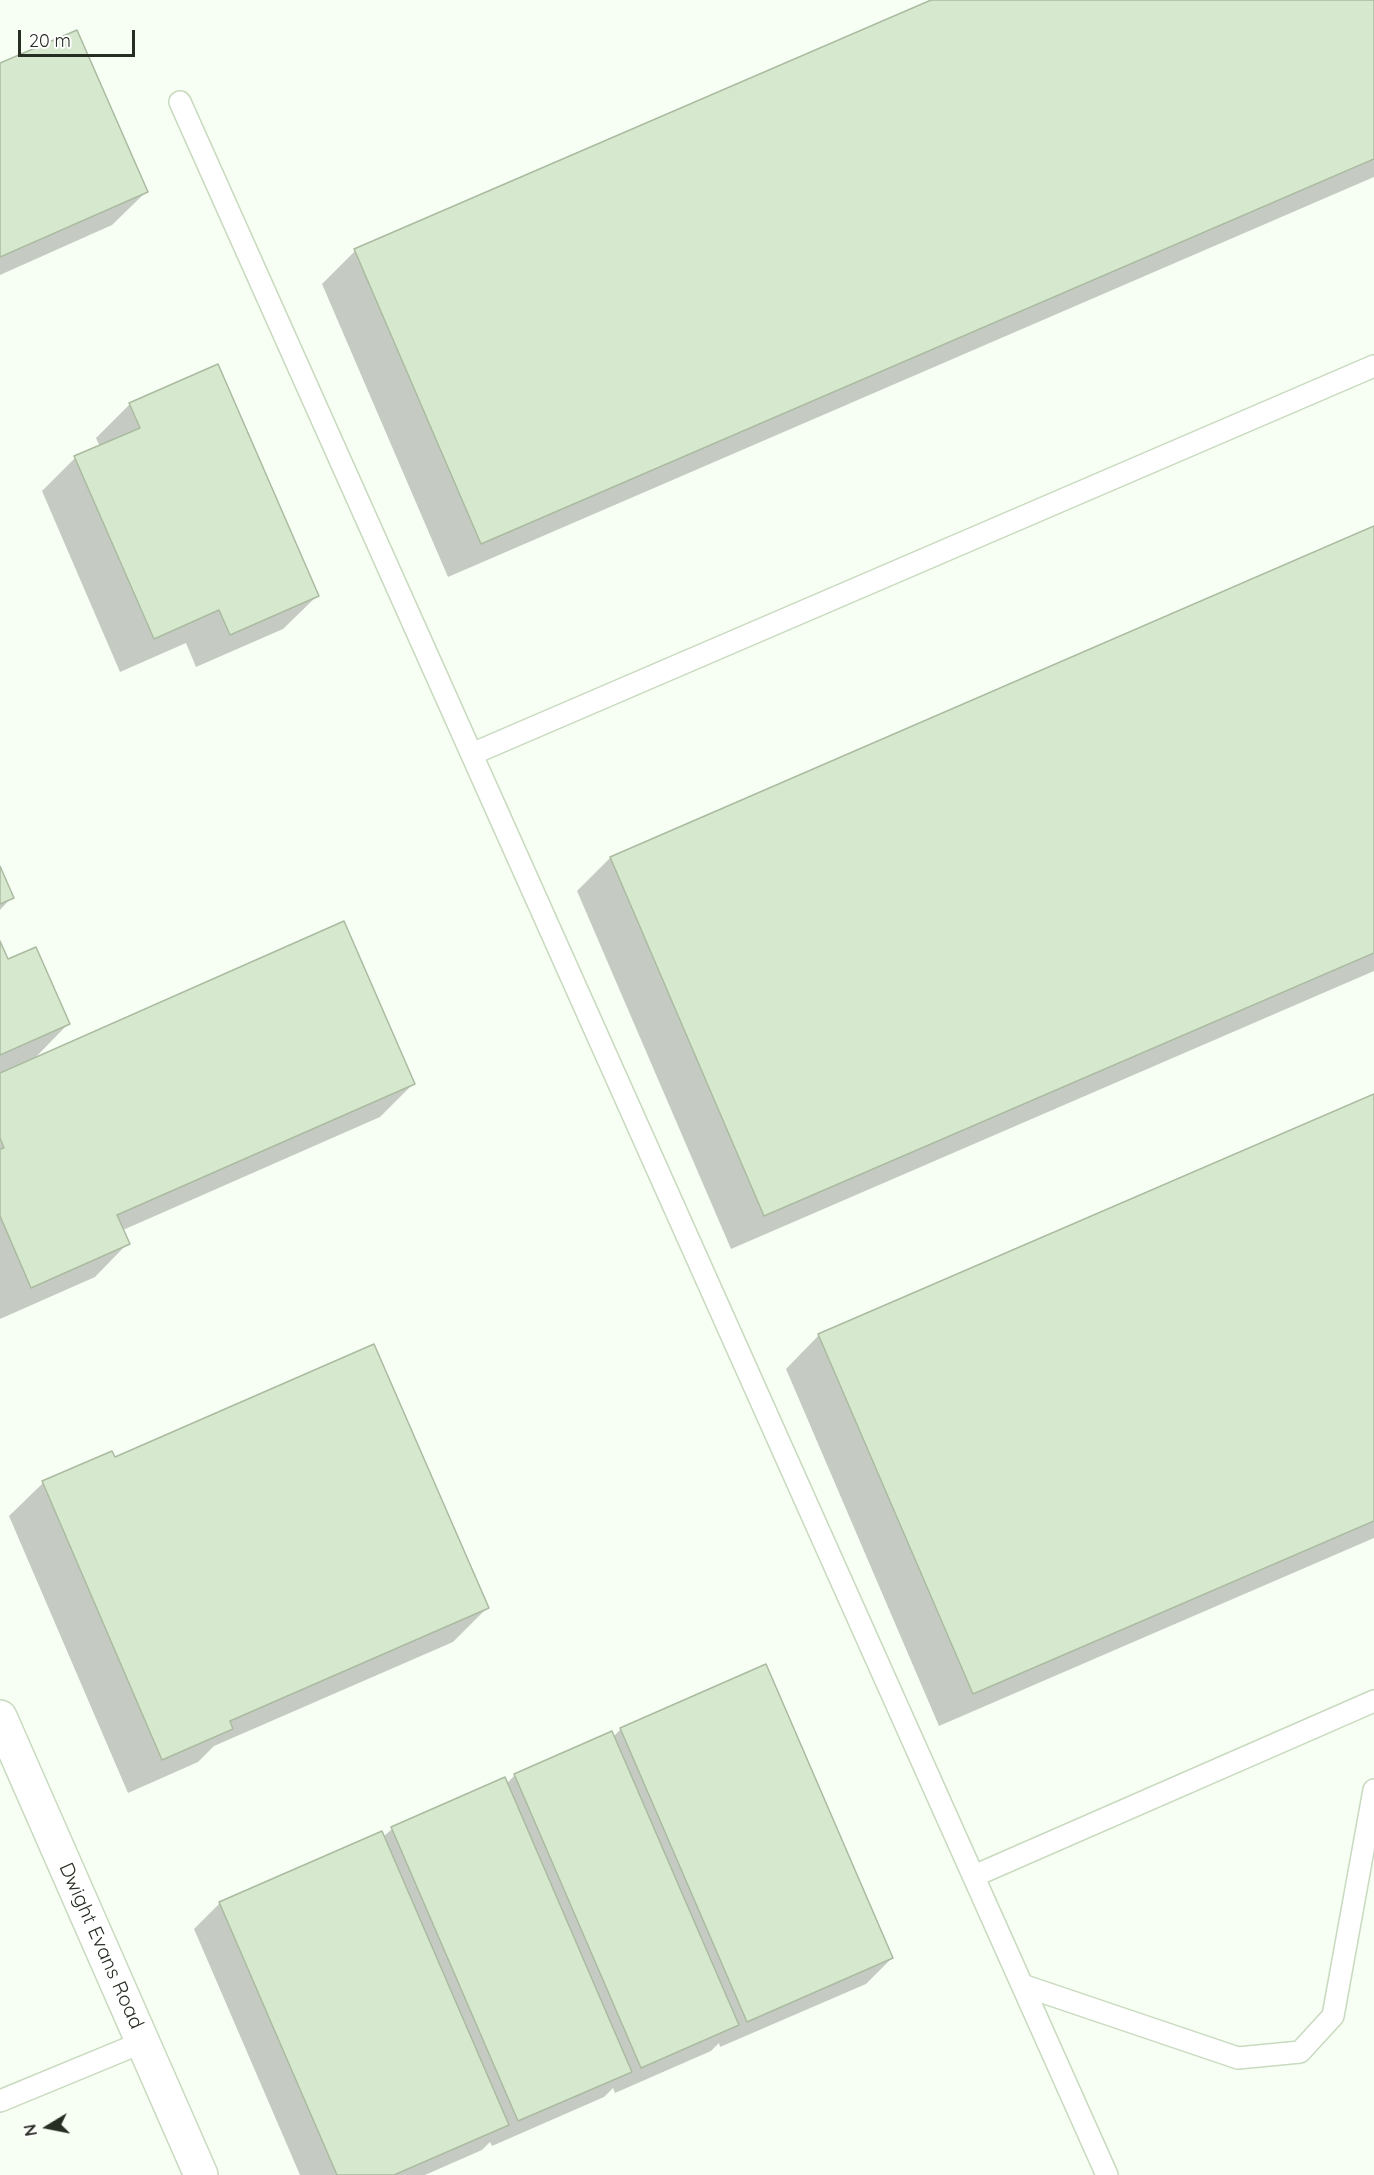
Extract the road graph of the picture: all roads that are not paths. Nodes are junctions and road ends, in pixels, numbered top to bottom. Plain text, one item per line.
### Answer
1 (180, 102) dead end
2 (1374, 366) edge
3 (472, 754) junction
4 (1374, 1701) edge
5 (0, 1717) edge
6 (1374, 1790) edge
7 (974, 1876) junction
8 (1022, 1985) junction
9 (143, 2042) junction
10 (0, 2102) edge
11 (201, 2175) edge
12 (1107, 2175) edge

1 - 3 lane
2 - 3 lane
3 - 7 lane
4 - 7 lane
5 - 9 street, Dwight Evans Road
6 - 8 lane
7 - 8 lane
8 - 12 lane
9 - 10 lane
9 - 11 street, Dwight Evans Road

